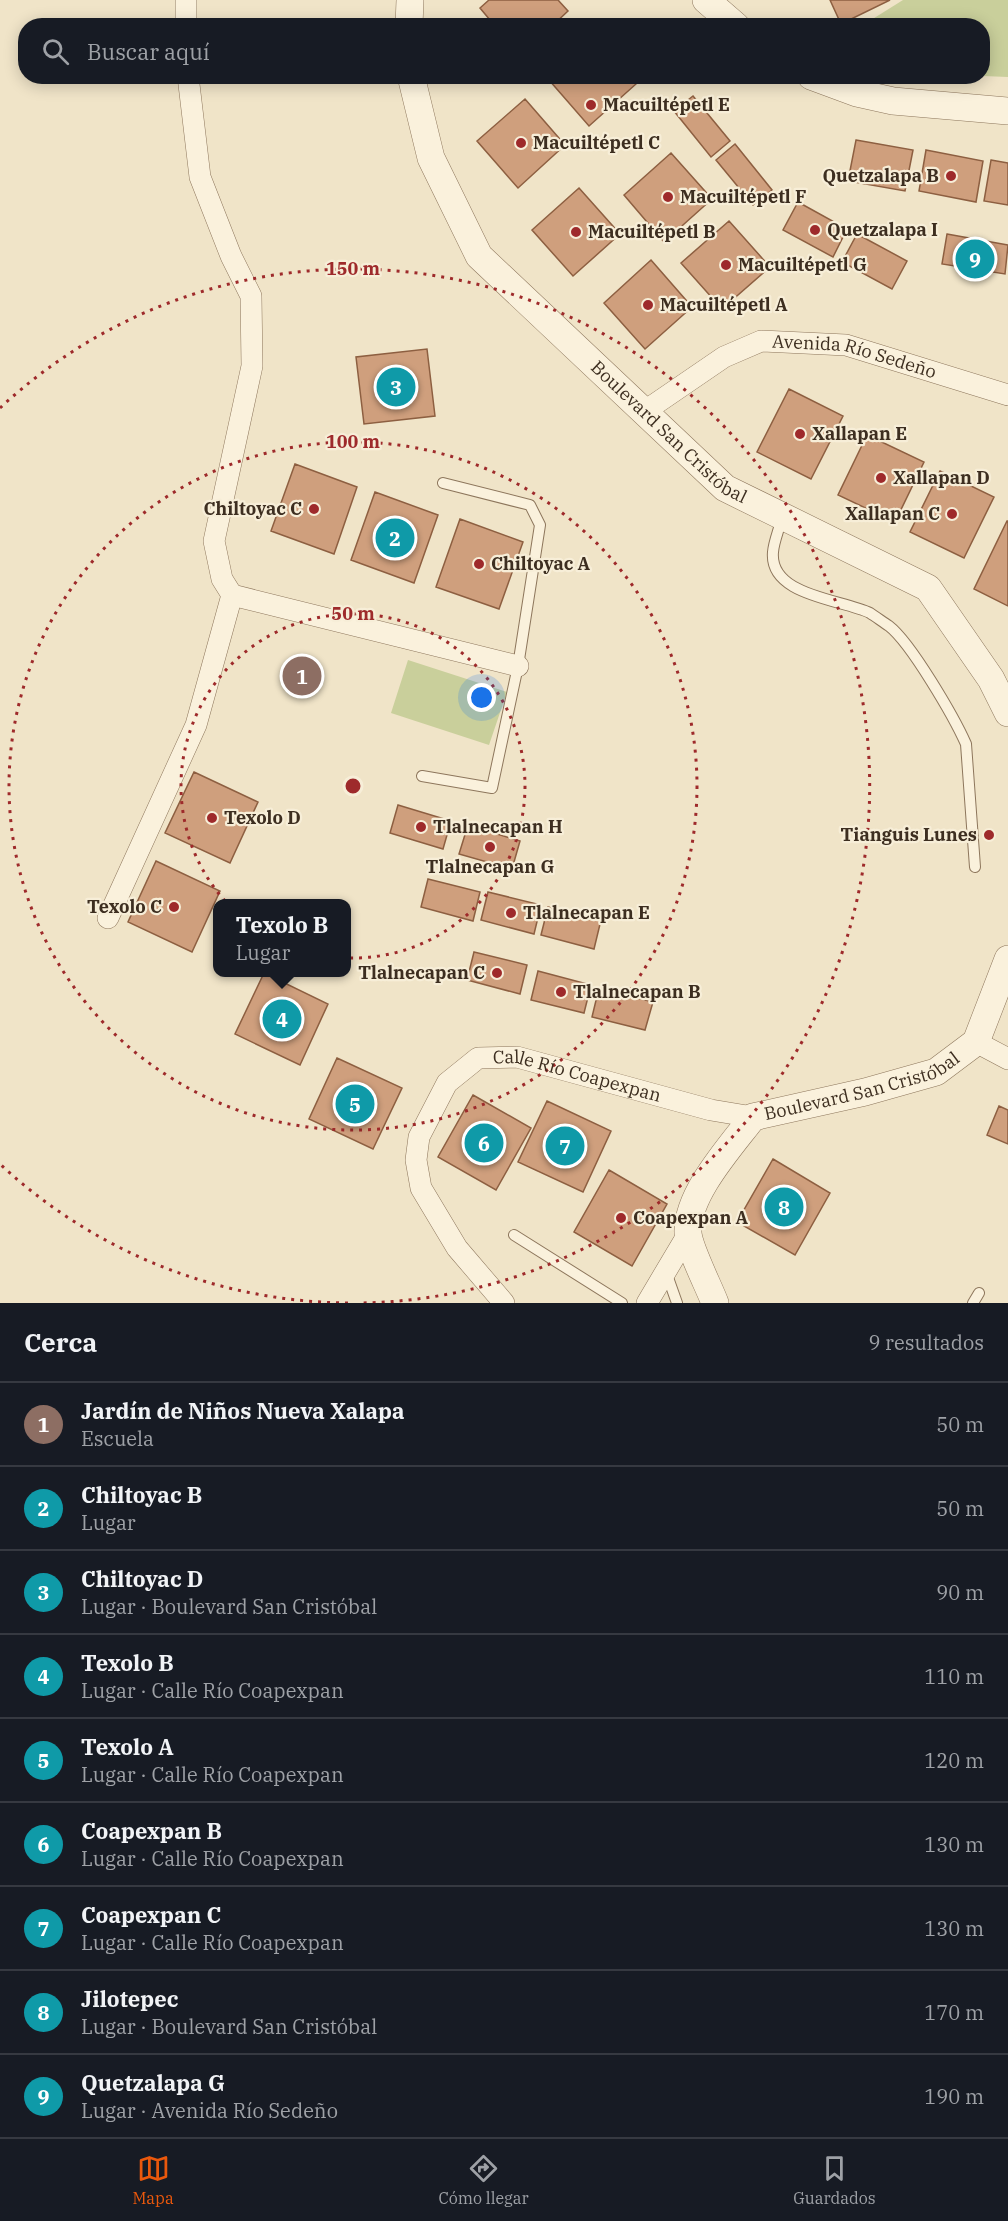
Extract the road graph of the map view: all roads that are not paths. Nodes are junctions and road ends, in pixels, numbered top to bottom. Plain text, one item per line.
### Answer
1 (186, 0) edge
2 (410, 0) edge
3 (706, 0) edge
4 (186, 18) edge
5 (409, 18) edge
6 (727, 18) edge
7 (189, 84) edge
8 (413, 84) edge
9 (833, 84) edge
10 (1008, 111) edge
11 (1008, 395) edge
12 (645, 411) junction
13 (443, 483) dead end
14 (783, 516) junction
15 (232, 595) junction
16 (518, 666) junction
17 (1008, 713) edge
18 (422, 776) dead end
19 (975, 867) dead end
20 (108, 918) dead end
21 (1008, 959) edge
22 (976, 1042) junction
23 (1008, 1059) edge
24 (753, 1117) junction
25 (688, 1234) junction
26 (514, 1235) dead end
27 (666, 1271) junction
28 (979, 1293) dead end
29 (504, 1303) edge
30 (622, 1303) edge
31 (647, 1303) edge
32 (677, 1303) edge
33 (715, 1303) edge
34 (973, 1303) edge

1 - 4 street
2 - 5 street
3 - 6 street
7 - 15 street
8 - 12 street, Boulevard San Cristóbal
9 - 10 street
11 - 12 street, Avenida Río Sedeño
12 - 14 street, Boulevard San Cristóbal
13 - 16 lane
14 - 17 street, Boulevard San Cristóbal
14 - 19 lane
15 - 16 street
15 - 20 street
16 - 18 lane
21 - 22 street, Boulevard San Cristóbal
22 - 23 street
22 - 24 street, Boulevard San Cristóbal
24 - 25 street, Boulevard San Cristóbal
24 - 29 street, Calle Río Coapexpan
25 - 27 street
25 - 33 street
26 - 30 lane
27 - 31 street
27 - 32 lane
28 - 34 lane

